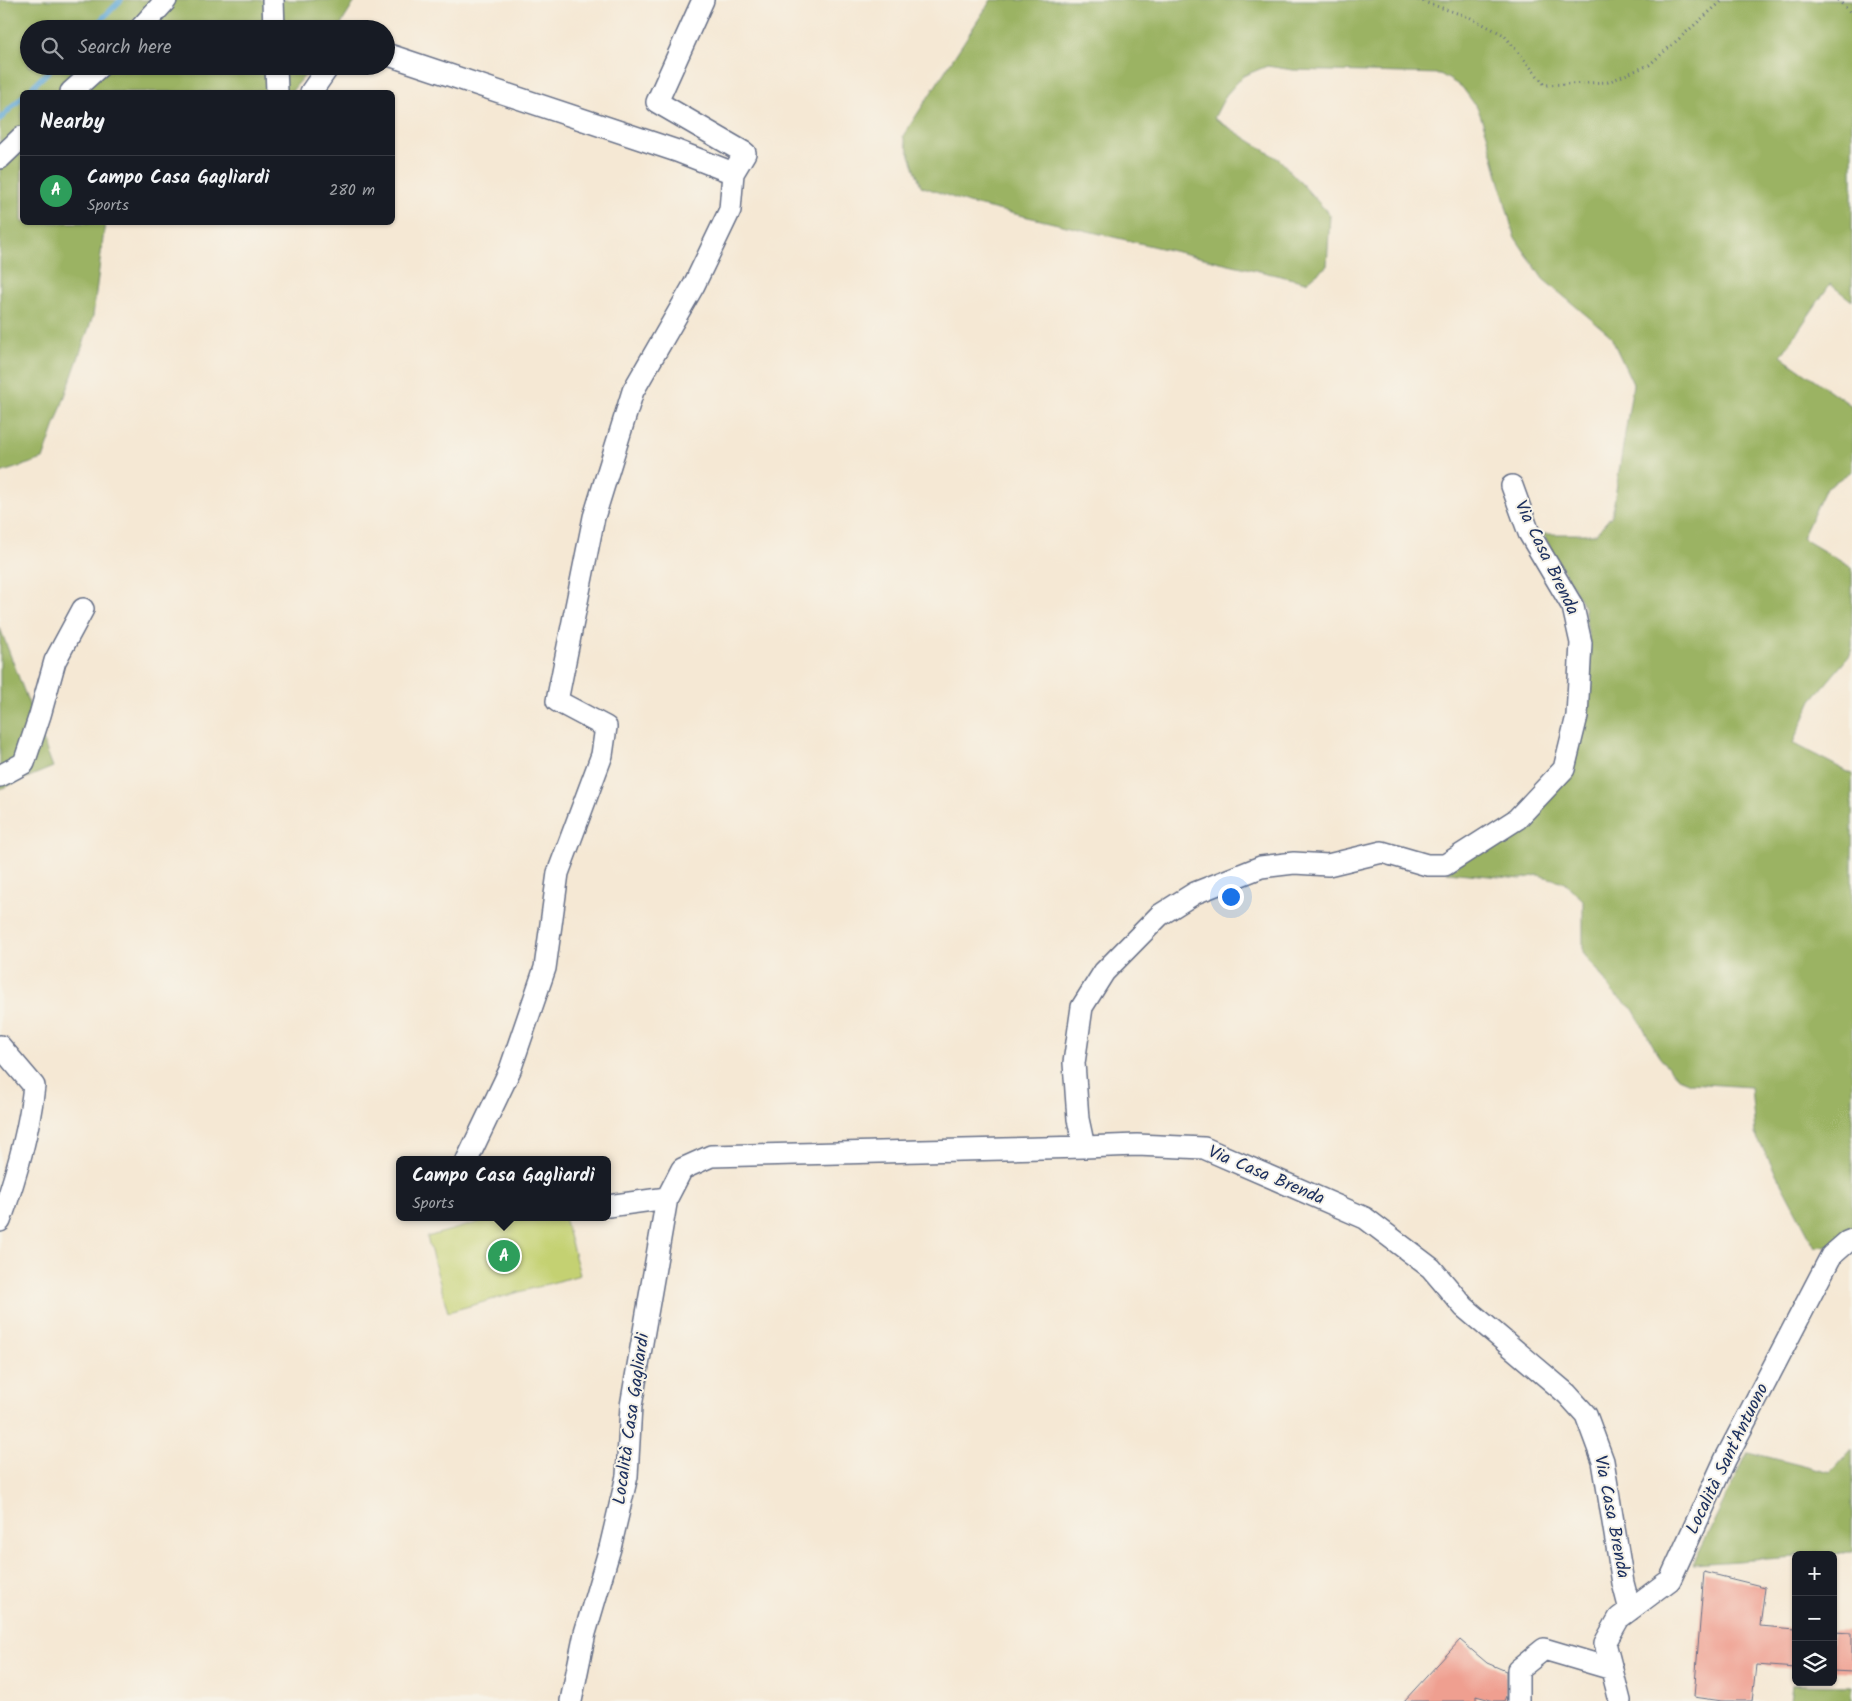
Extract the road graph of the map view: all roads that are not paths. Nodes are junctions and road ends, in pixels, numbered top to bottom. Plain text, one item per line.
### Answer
1 (166, 0) edge
2 (273, 0) edge
3 (703, 0) edge
4 (148, 20) edge
5 (274, 20) edge
6 (395, 57) edge
7 (90, 75) edge
8 (276, 75) edge
9 (323, 75) edge
10 (74, 90) edge
11 (277, 90) edge
12 (313, 90) edge
13 (20, 139) edge
14 (0, 158) edge
15 (733, 173) junction
16 (1512, 486) dead end
17 (84, 609) dead end
18 (0, 776) edge
19 (0, 1046) edge
20 (1084, 1146) junction
21 (470, 1156) edge
22 (667, 1198) junction
23 (611, 1206) edge
24 (0, 1221) edge
25 (1852, 1240) edge
26 (1630, 1610) junction
27 (1612, 1669) junction
28 (571, 1701) edge
29 (1518, 1701) edge
30 (1620, 1701) edge

1 - 4 street
2 - 5 street
3 - 15 street
6 - 15 street
7 - 10 street
8 - 11 street
9 - 12 street
13 - 14 street
15 - 21 street
16 - 20 street, Via Casa Brenda
17 - 18 street
19 - 24 street
20 - 22 street, Località Casa Gagliardi
20 - 26 street, Via Casa Brenda
22 - 23 street
22 - 28 street, Località Casa Gagliardi
25 - 26 street, Località Sant'Antuono
26 - 27 street, Località Sant'Antuono
27 - 29 street
27 - 30 street, Località Sant'Antuono

